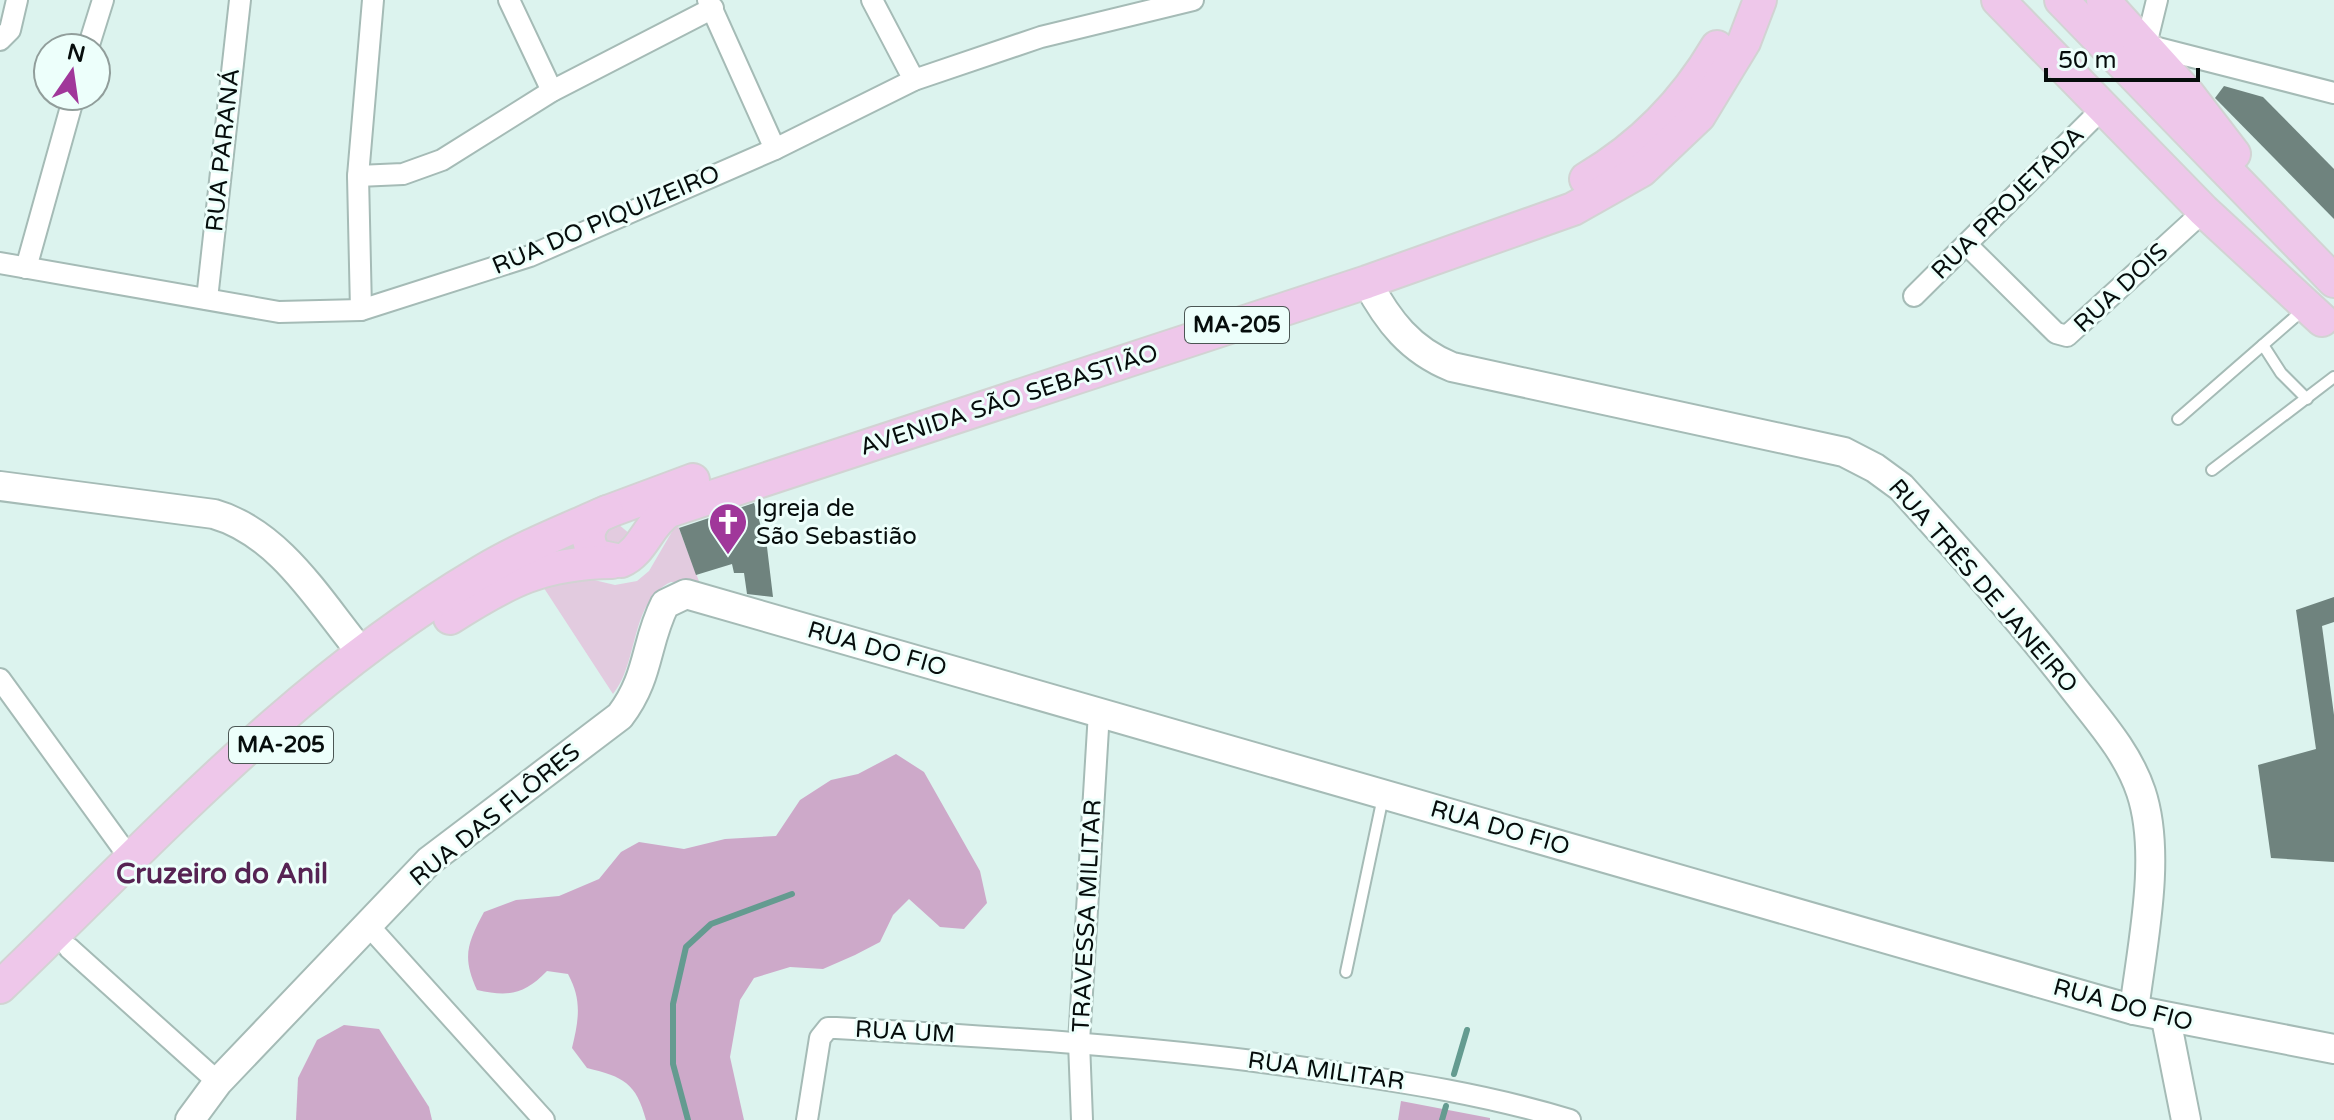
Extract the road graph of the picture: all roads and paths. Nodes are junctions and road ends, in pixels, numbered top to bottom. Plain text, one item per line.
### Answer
1 (17, 0) edge
2 (103, 0) edge
3 (240, 0) edge
4 (373, 0) edge
5 (509, 0) edge
6 (872, 0) edge
7 (1193, 0) edge
8 (1738, 0) edge
9 (1760, 0) edge
10 (1998, 0) edge
11 (2027, 0) edge
12 (2061, 0) edge
13 (2103, 0) edge
14 (2157, 0) edge
15 (710, 4) edge
16 (93, 32) edge
17 (0, 40) edge
18 (2146, 45) junction
19 (914, 80) junction
20 (552, 91) junction
21 (2334, 93) edge
22 (2102, 109) junction
23 (70, 112) edge
24 (775, 149) junction
25 (358, 176) junction
26 (2204, 211) junction
27 (1967, 245) junction
28 (0, 263) edge
29 (26, 268) junction
30 (2323, 270) edge
31 (1367, 282) junction
32 (1914, 296) dead end
33 (207, 299) junction
34 (361, 310) junction
35 (2321, 319) edge
36 (2263, 345) junction
37 (2334, 377) edge
38 (2307, 399) junction
39 (2178, 419) dead end
40 (2212, 470) dead end
41 (0, 486) edge
42 (604, 513) junction
43 (625, 554) junction
44 (670, 598) joint
45 (361, 652) junction
46 (0, 679) edge
47 (1099, 712) junction
48 (1384, 795) junction
49 (129, 857) junction
50 (368, 925) junction
51 (69, 948) junction
52 (1346, 972) dead end
53 (0, 987) edge
54 (2134, 1010) junction
55 (0, 1012) edge
56 (2166, 1019) junction
57 (1079, 1042) junction
58 (2334, 1049) edge
59 (218, 1082) junction
60 (190, 1120) edge
61 (544, 1120) edge
62 (807, 1120) edge
63 (1082, 1120) edge
64 (1570, 1120) edge
65 (2186, 1120) edge

1 - 17 street
2 - 16 street
3 - 33 street, RUA PARANÁ
4 - 25 street
5 - 20 street
6 - 19 street
7 - 19 street
8 - 42 main road, AVENIDA SÃO SEBASTIÃO / MA-205
9 - 31 main road, AVENIDA SÃO SEBASTIÃO / MA-205
10 - 22 main road
11 - 35 main road
12 - 30 main road
13 - 18 main road
14 - 18 street
15 - 20 street
15 - 24 street
18 - 21 street
18 - 30 main road
19 - 24 street, RUA DO PIQUIZEIRO
20 - 25 street
22 - 26 main road
22 - 27 street, RUA PROJETADA
23 - 29 street
24 - 34 street, RUA DO PIQUIZEIRO
25 - 34 street
26 - 27 street, RUA DOIS
26 - 35 main road
27 - 32 street, RUA PROJETADA
28 - 29 street, RUA DO PIQUIZEIRO
29 - 33 street, RUA DO PIQUIZEIRO
31 - 43 main road, AVENIDA SÃO SEBASTIÃO / MA-205
31 - 54 street, RUA TRÊS DE JANEIRO
33 - 34 street, RUA DO PIQUIZEIRO
35 - 36 lane
36 - 38 lane
36 - 39 lane
37 - 38 lane
38 - 40 lane
41 - 45 street
42 - 43 main road
42 - 45 main road, AVENIDA SÃO SEBASTIÃO / MA-205
43 - 51 main road, MA-205
44 - 47 street, RUA DO FIO
44 - 50 street, RUA DAS FLÔRES
45 - 49 main road, AVENIDA SÃO SEBASTIÃO / MA-205
46 - 49 street
47 - 48 street, RUA DO FIO
47 - 57 street, TRAVESSA MILITAR
48 - 52 lane
48 - 54 street, RUA DO FIO
49 - 53 main road, AVENIDA SÃO SEBASTIÃO / MA-205
50 - 59 street, RUA DAS FLÔRES
50 - 61 street
51 - 55 main road, MA-205
51 - 59 street
54 - 56 street, RUA DO FIO
56 - 58 street, RUA DO FIO
56 - 65 street
57 - 62 street, RUA UM
57 - 63 street, TRAVESSA MILITAR
57 - 64 street, RUA MILITAR
59 - 60 street, RUA DAS FLÔRES

